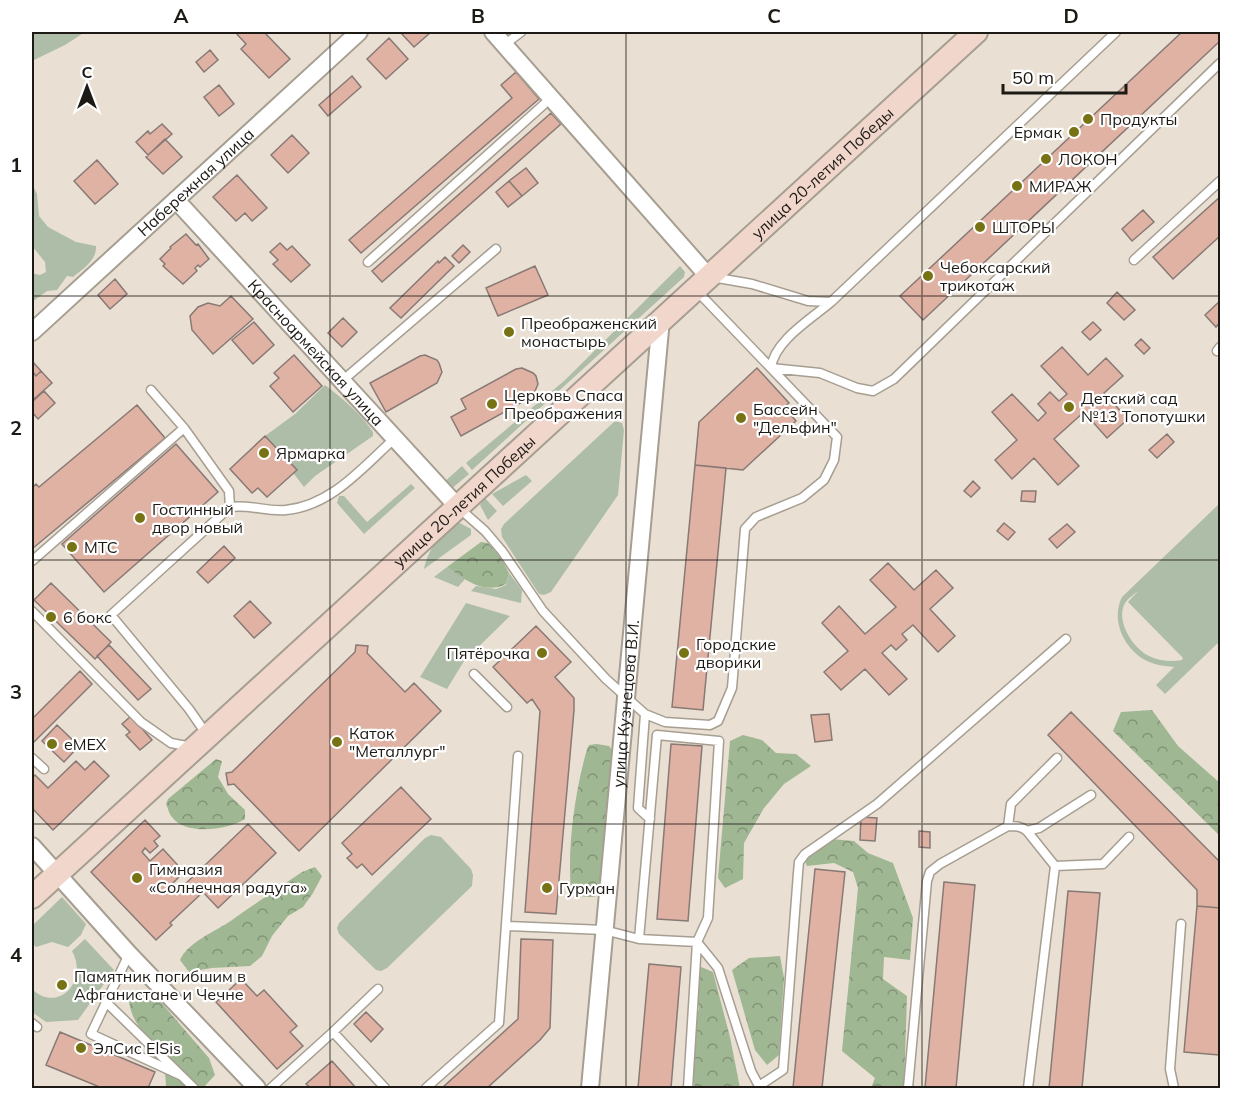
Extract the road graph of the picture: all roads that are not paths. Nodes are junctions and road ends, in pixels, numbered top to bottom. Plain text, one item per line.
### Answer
1 (359, 32) edge
2 (493, 32) edge
3 (521, 32) edge
4 (976, 32) edge
5 (1116, 32) edge
6 (504, 45) junction
7 (1221, 63) edge
8 (551, 98) junction
9 (1221, 182) edge
10 (176, 200) junction
11 (496, 249) dead end
12 (1134, 260) dead end
13 (368, 262) dead end
14 (701, 282) junction
15 (831, 302) junction
16 (661, 319) junction
17 (32, 332) edge
18 (771, 368) junction
19 (342, 381) junction
20 (151, 390) dead end
21 (184, 428) junction
22 (394, 439) junction
23 (457, 506) junction
24 (230, 507) junction
25 (32, 561) edge
26 (32, 611) edge
27 (1066, 639) dead end
28 (474, 674) dead end
29 (626, 696) junction
30 (507, 707) dead end
31 (645, 714) junction
32 (201, 742) junction
33 (518, 756) dead end
34 (32, 758) edge
35 (1057, 758) dead end
36 (44, 768) dead end
37 (1091, 795) dead end
38 (650, 819) junction
39 (1008, 826) junction
40 (1027, 831) junction
41 (1130, 837) dead end
42 (32, 846) edge
43 (1055, 866) junction
44 (57, 873) junction
45 (32, 897) edge
46 (1181, 924) dead end
47 (507, 926) junction
48 (604, 930) junction
49 (639, 939) junction
50 (697, 942) junction
51 (129, 954) junction
52 (378, 989) dead end
53 (106, 1002) junction
54 (333, 1032) junction
55 (180, 1075) junction
56 (759, 1087) edge
57 (194, 1089) edge
58 (257, 1089) edge
59 (271, 1089) edge
60 (385, 1089) edge
61 (426, 1089) edge
62 (590, 1089) edge
63 (688, 1089) edge
64 (908, 1089) edge
65 (1028, 1089) edge
66 (1174, 1089) edge

1 - 10 street, Набережная улица
2 - 6 street
3 - 6 lane
4 - 14 street, улица 20-летия Победы
5 - 15 lane
6 - 8 street
7 - 18 lane
8 - 13 lane
8 - 14 street
9 - 12 lane
10 - 17 street, Набережная улица
10 - 19 street, Красноармейская улица
11 - 19 lane
14 - 15 lane
14 - 16 street, улица 20-летия Победы
14 - 18 lane
15 - 18 lane
16 - 23 street, улица 20-летия Победы
16 - 29 street, улица Кузнецова В.И.
18 - 31 lane
19 - 22 street, Красноармейская улица
20 - 21 lane
21 - 24 lane
21 - 25 lane
22 - 23 street, Красноармейская улица
22 - 24 lane
23 - 29 lane
23 - 32 street, улица 20-летия Победы
24 - 32 lane
26 - 32 lane
27 - 56 lane
28 - 30 lane
29 - 31 lane
29 - 48 street, улица Кузнецова В.И.
31 - 38 lane
32 - 44 street, улица 20-летия Победы
33 - 47 lane
34 - 36 lane
35 - 39 lane
37 - 40 lane
38 - 49 lane
38 - 50 lane
39 - 40 lane
39 - 64 lane
40 - 43 lane
41 - 43 lane
42 - 44 street
43 - 65 lane
44 - 45 street, улица 20-летия Победы
44 - 51 street
46 - 66 lane
47 - 48 lane
47 - 61 lane
48 - 49 lane
48 - 62 street, улица Кузнецова В.И.
49 - 50 lane
50 - 56 lane
50 - 63 lane
51 - 53 lane
51 - 58 street
52 - 54 lane
53 - 55 lane
53 - 55 lane
54 - 59 lane
54 - 60 lane
55 - 57 lane

